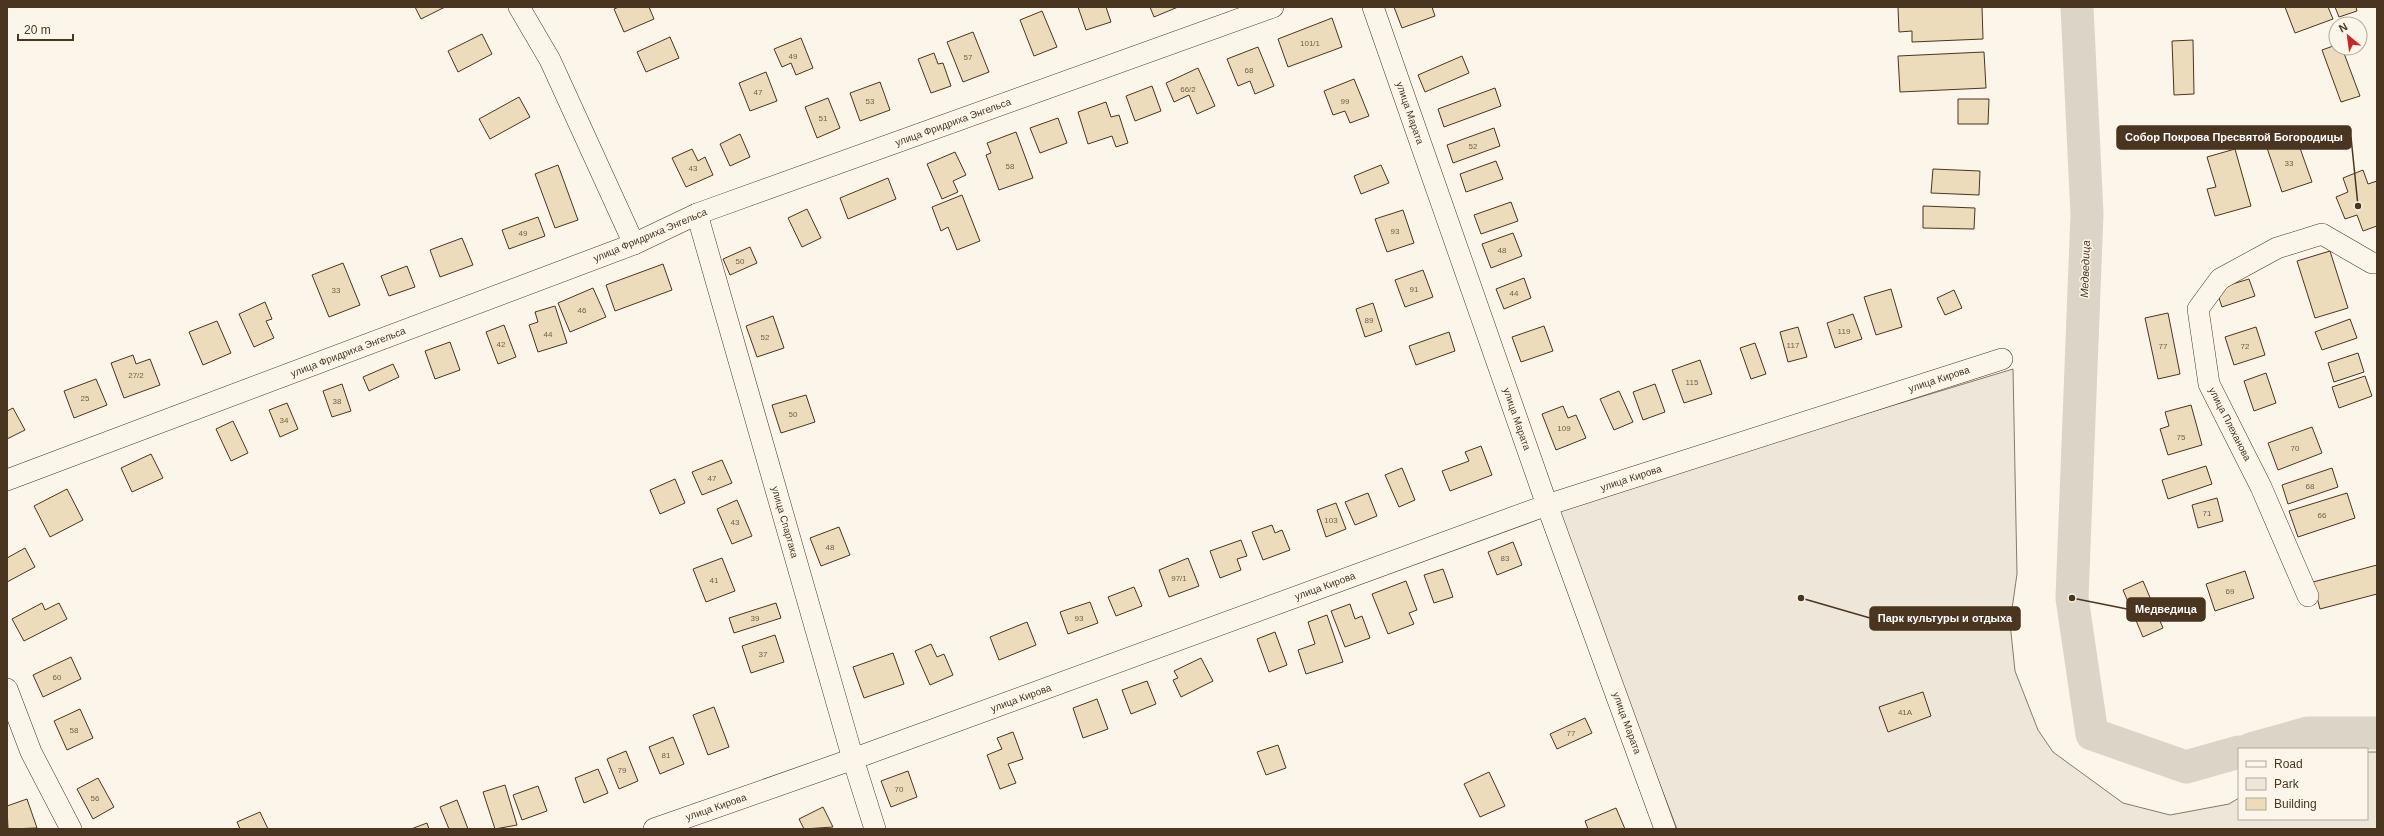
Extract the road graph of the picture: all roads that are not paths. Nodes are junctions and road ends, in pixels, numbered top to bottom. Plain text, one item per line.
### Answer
1 (519, 7) edge
2 (1273, 7) edge
3 (1373, 7) edge
4 (697, 214) junction
5 (634, 244) junction
6 (2377, 263) edge
7 (2002, 359) dead end
8 (7, 480) edge
9 (1547, 505) junction
10 (2308, 596) dead end
11 (7, 689) edge
12 (852, 759) junction
13 (70, 829) edge
14 (654, 829) edge
15 (875, 829) edge
16 (1665, 829) edge

1 - 5 street
2 - 4 street, улица Фридриха Энгельса
3 - 9 street, улица Марата
4 - 5 street, улица Фридриха Энгельса
4 - 12 street, улица Спартака
5 - 8 street, улица Фридриха Энгельса
6 - 10 street, улица Плеханова
7 - 9 street, улица Кирова
9 - 12 street, улица Кирова
9 - 16 street, улица Марата
11 - 13 street
12 - 14 street, улица Кирова
12 - 15 street, улица Спартака

